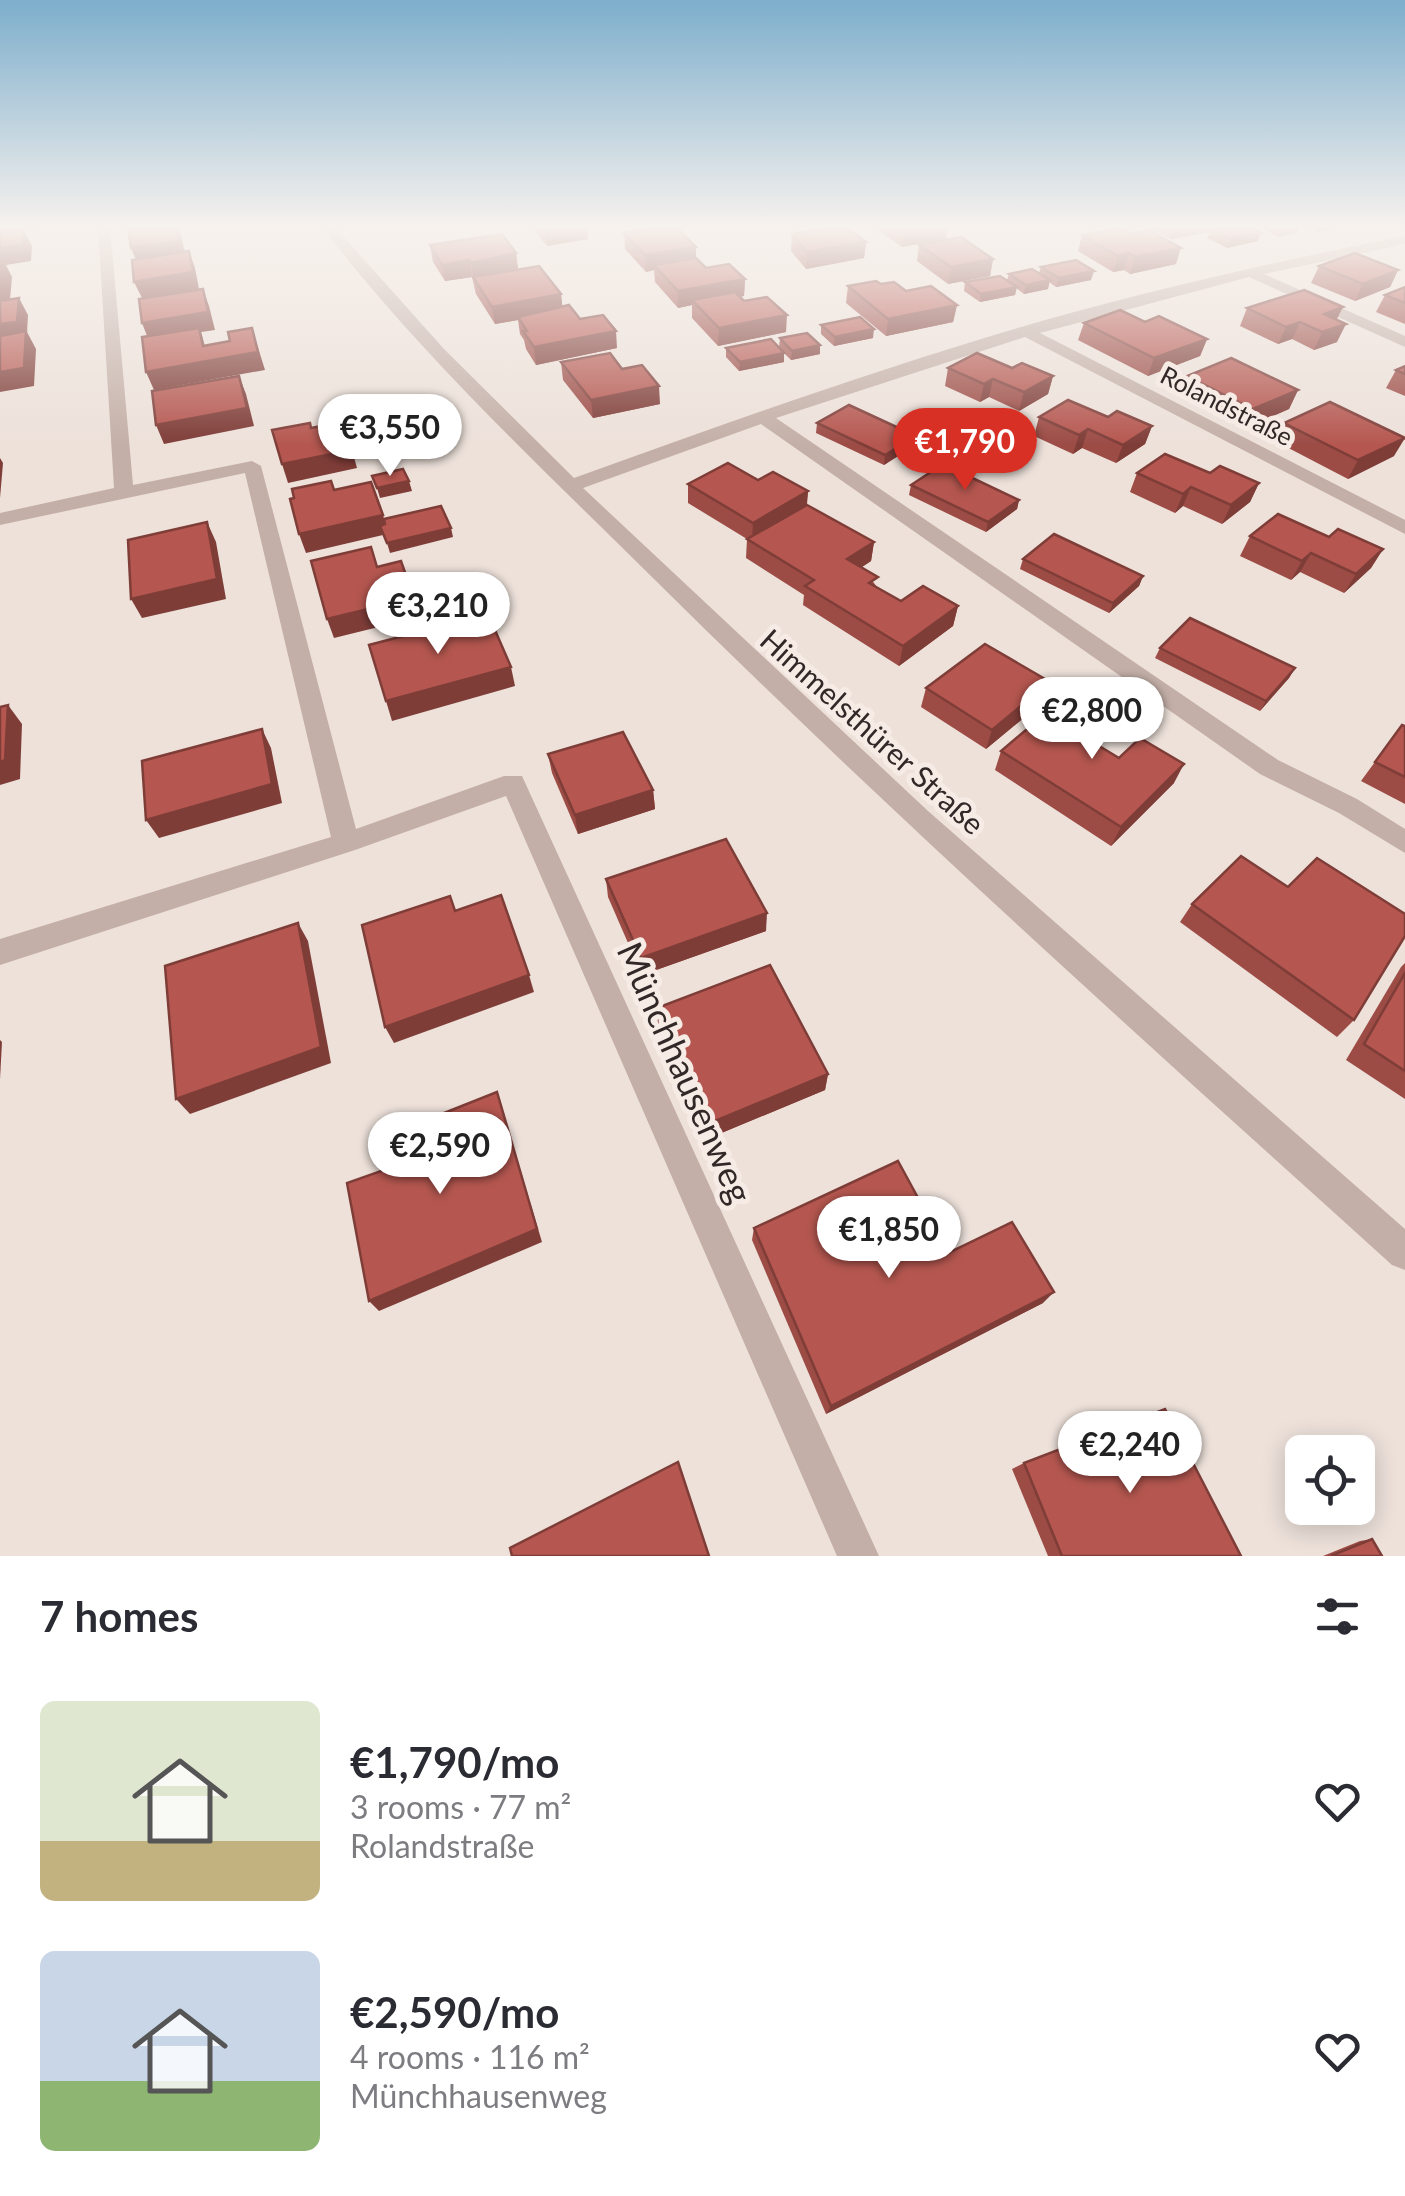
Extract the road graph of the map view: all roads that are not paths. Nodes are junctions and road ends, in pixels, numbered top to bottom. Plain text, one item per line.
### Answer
1 (109, 300) edge
2 (387, 300) edge
3 (1141, 300) edge
4 (1311, 300) edge
5 (1024, 331) junction
6 (1405, 342) edge
7 (762, 416) junction
8 (570, 486) junction
9 (124, 492) junction
10 (0, 520) edge
11 (1405, 528) edge
12 (1405, 842) edge
13 (346, 843) junction
14 (0, 952) edge
15 (1405, 1252) edge
16 (858, 1556) edge

1 - 9 street
2 - 8 street, Himmelsthürer Straße
3 - 5 street
4 - 6 street
5 - 7 street
5 - 11 street, Rolandstraße
7 - 8 street
7 - 12 street
8 - 15 street, Himmelsthürer Straße
9 - 10 street
9 - 13 street
13 - 14 street, Münchhausenweg
13 - 16 street, Münchhausenweg

